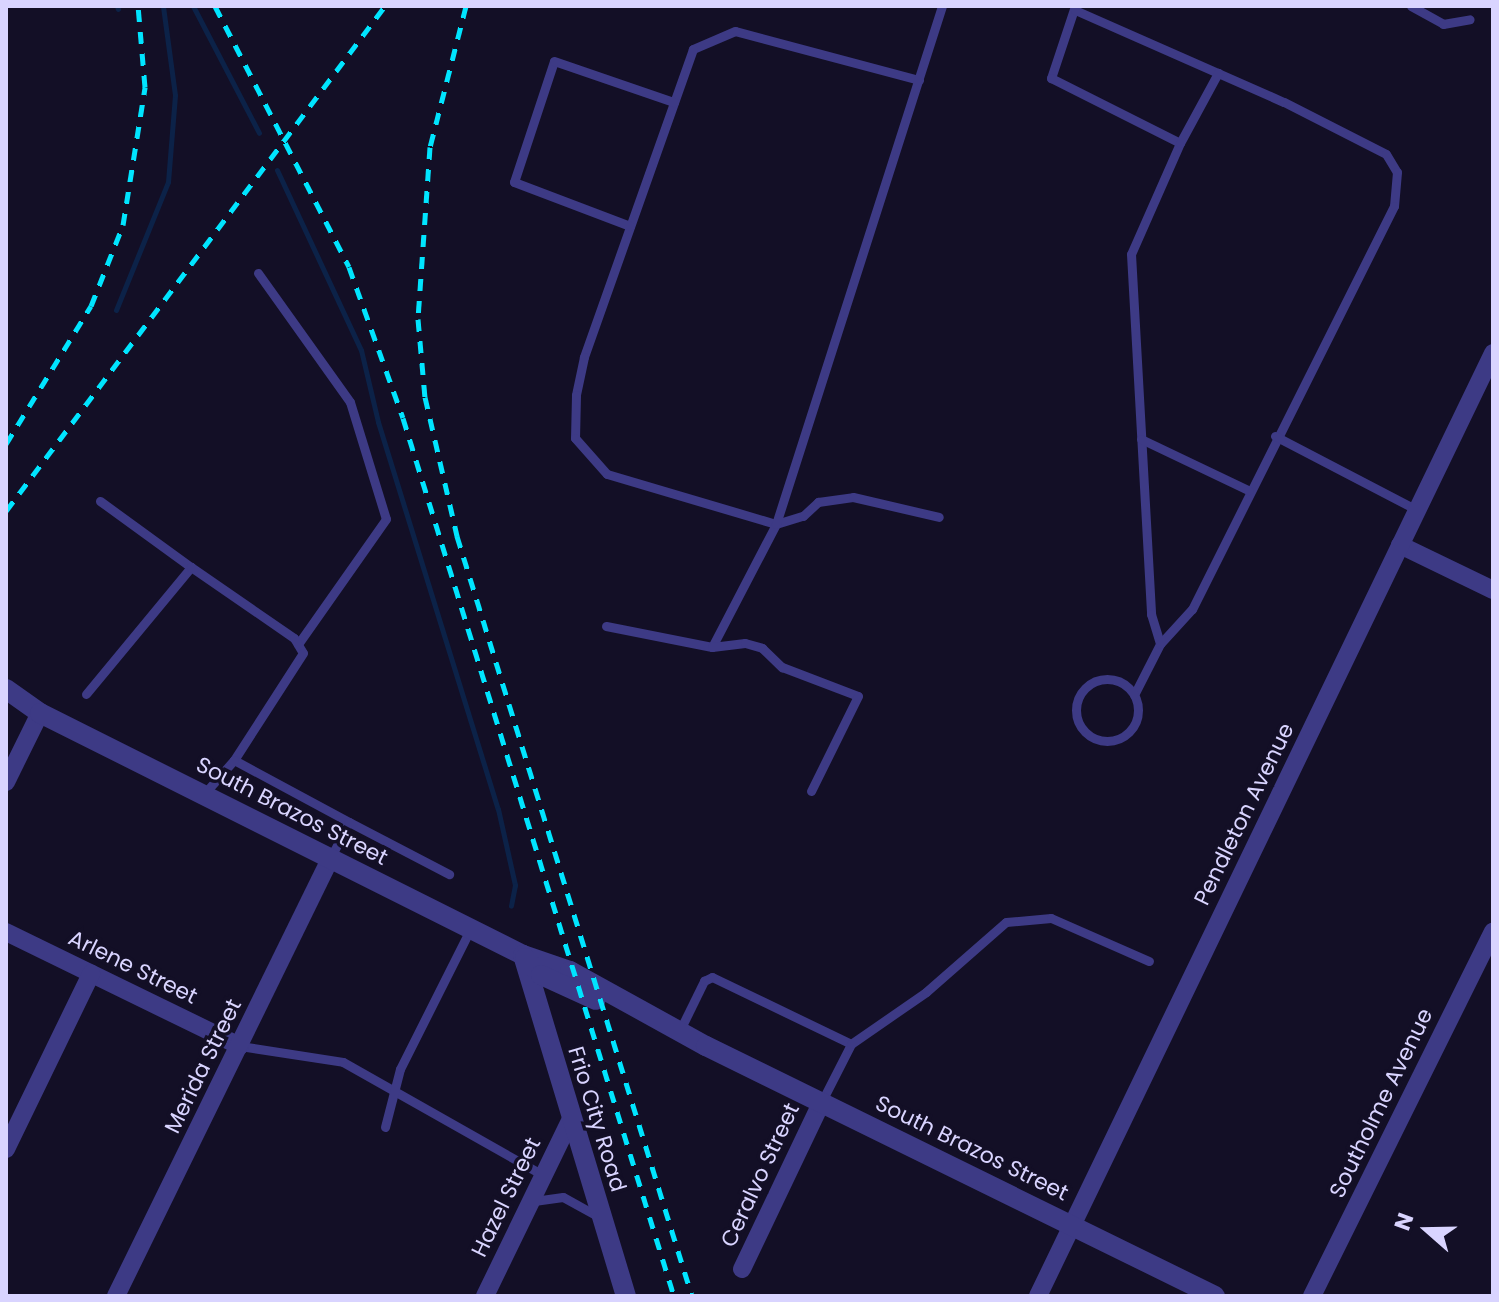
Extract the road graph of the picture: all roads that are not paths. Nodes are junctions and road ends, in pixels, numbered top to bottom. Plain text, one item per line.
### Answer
1 (942, 6) edge
2 (1411, 6) edge
3 (1075, 8) edge
4 (1470, 19) dead end
5 (1218, 73) junction
6 (919, 80) junction
7 (674, 102) junction
8 (1180, 143) junction
9 (630, 226) junction
10 (258, 273) dead end
11 (1493, 353) edge
12 (1275, 436) junction
13 (1141, 439) junction
14 (1248, 490) junction
15 (100, 501) dead end
16 (1417, 510) junction
17 (939, 517) dead end
18 (776, 524) junction
19 (1400, 545) junction
20 (191, 567) junction
21 (1493, 590) edge
22 (606, 626) dead end
23 (298, 644) junction
24 (1160, 644) junction
25 (712, 647) junction
26 (6, 689) edge
27 (86, 694) dead end
28 (1134, 695) junction
29 (6, 704) edge
30 (40, 713) junction
31 (234, 760) junction
32 (6, 782) edge
33 (811, 791) dead end
34 (204, 794) junction
35 (349, 822) junction
36 (331, 857) junction
37 (449, 874) dead end
38 (471, 928) junction
39 (1493, 931) edge
40 (6, 932) edge
41 (523, 955) junction
42 (1149, 961) dead end
43 (91, 974) junction
44 (680, 1030) junction
45 (851, 1044) junction
46 (240, 1046) junction
47 (706, 1046) junction
48 (395, 1087) junction
49 (822, 1101) junction
50 (571, 1119) junction
51 (385, 1127) dead end
52 (6, 1149) edge
53 (543, 1175) junction
54 (531, 1202) junction
55 (602, 1220) junction
56 (1072, 1224) junction
57 (742, 1269) dead end
58 (116, 1296) edge
59 (485, 1296) edge
60 (626, 1296) edge
61 (1038, 1296) edge
62 (1215, 1296) edge
63 (1312, 1296) edge

1 - 6 lane
2 - 4 lane
3 - 5 lane
3 - 8 lane
5 - 8 lane
5 - 12 lane
6 - 7 lane
6 - 18 lane
7 - 9 lane
7 - 9 lane
8 - 13 lane
9 - 18 lane
10 - 23 lane
11 - 16 street, Pendleton Avenue
12 - 14 lane
12 - 16 lane
13 - 14 lane
13 - 24 lane
14 - 24 lane
15 - 20 lane
16 - 19 street, Pendleton Avenue
17 - 18 lane
18 - 25 lane
19 - 21 street
19 - 56 street, Pendleton Avenue
20 - 23 lane
20 - 27 lane
22 - 25 lane
23 - 31 lane
24 - 28 lane
25 - 33 lane
26 - 30 street, South Brazos Street
28 - 28 lane
29 - 30 street, South Brazos Street
30 - 32 street
30 - 34 street, South Brazos Street
31 - 34 lane
31 - 35 lane
34 - 36 street, South Brazos Street
35 - 36 lane
35 - 37 lane
36 - 38 street, South Brazos Street
36 - 46 street, Merida Street
38 - 41 street, South Brazos Street
38 - 48 lane
39 - 63 street, Southolme Avenue
40 - 43 street, Arlene Street
41 - 44 street, South Brazos Street
41 - 47 street, South Brazos Street
41 - 50 street, Frio City Road
42 - 45 lane
43 - 46 street, Arlene Street
43 - 52 street
44 - 45 lane
44 - 47 street, South Brazos Street
45 - 49 lane
46 - 48 lane
46 - 58 street, Merida Street
47 - 49 street, South Brazos Street
48 - 51 lane
48 - 53 lane
49 - 56 street, South Brazos Street
49 - 57 street, Ceralvo Street
50 - 53 street, Hazel Street
50 - 55 street, Frio City Road
53 - 54 street, Hazel Street
54 - 55 lane
54 - 59 street, Hazel Street
55 - 60 street, Frio City Road
56 - 61 street, Pendleton Avenue
56 - 62 street, South Brazos Street

